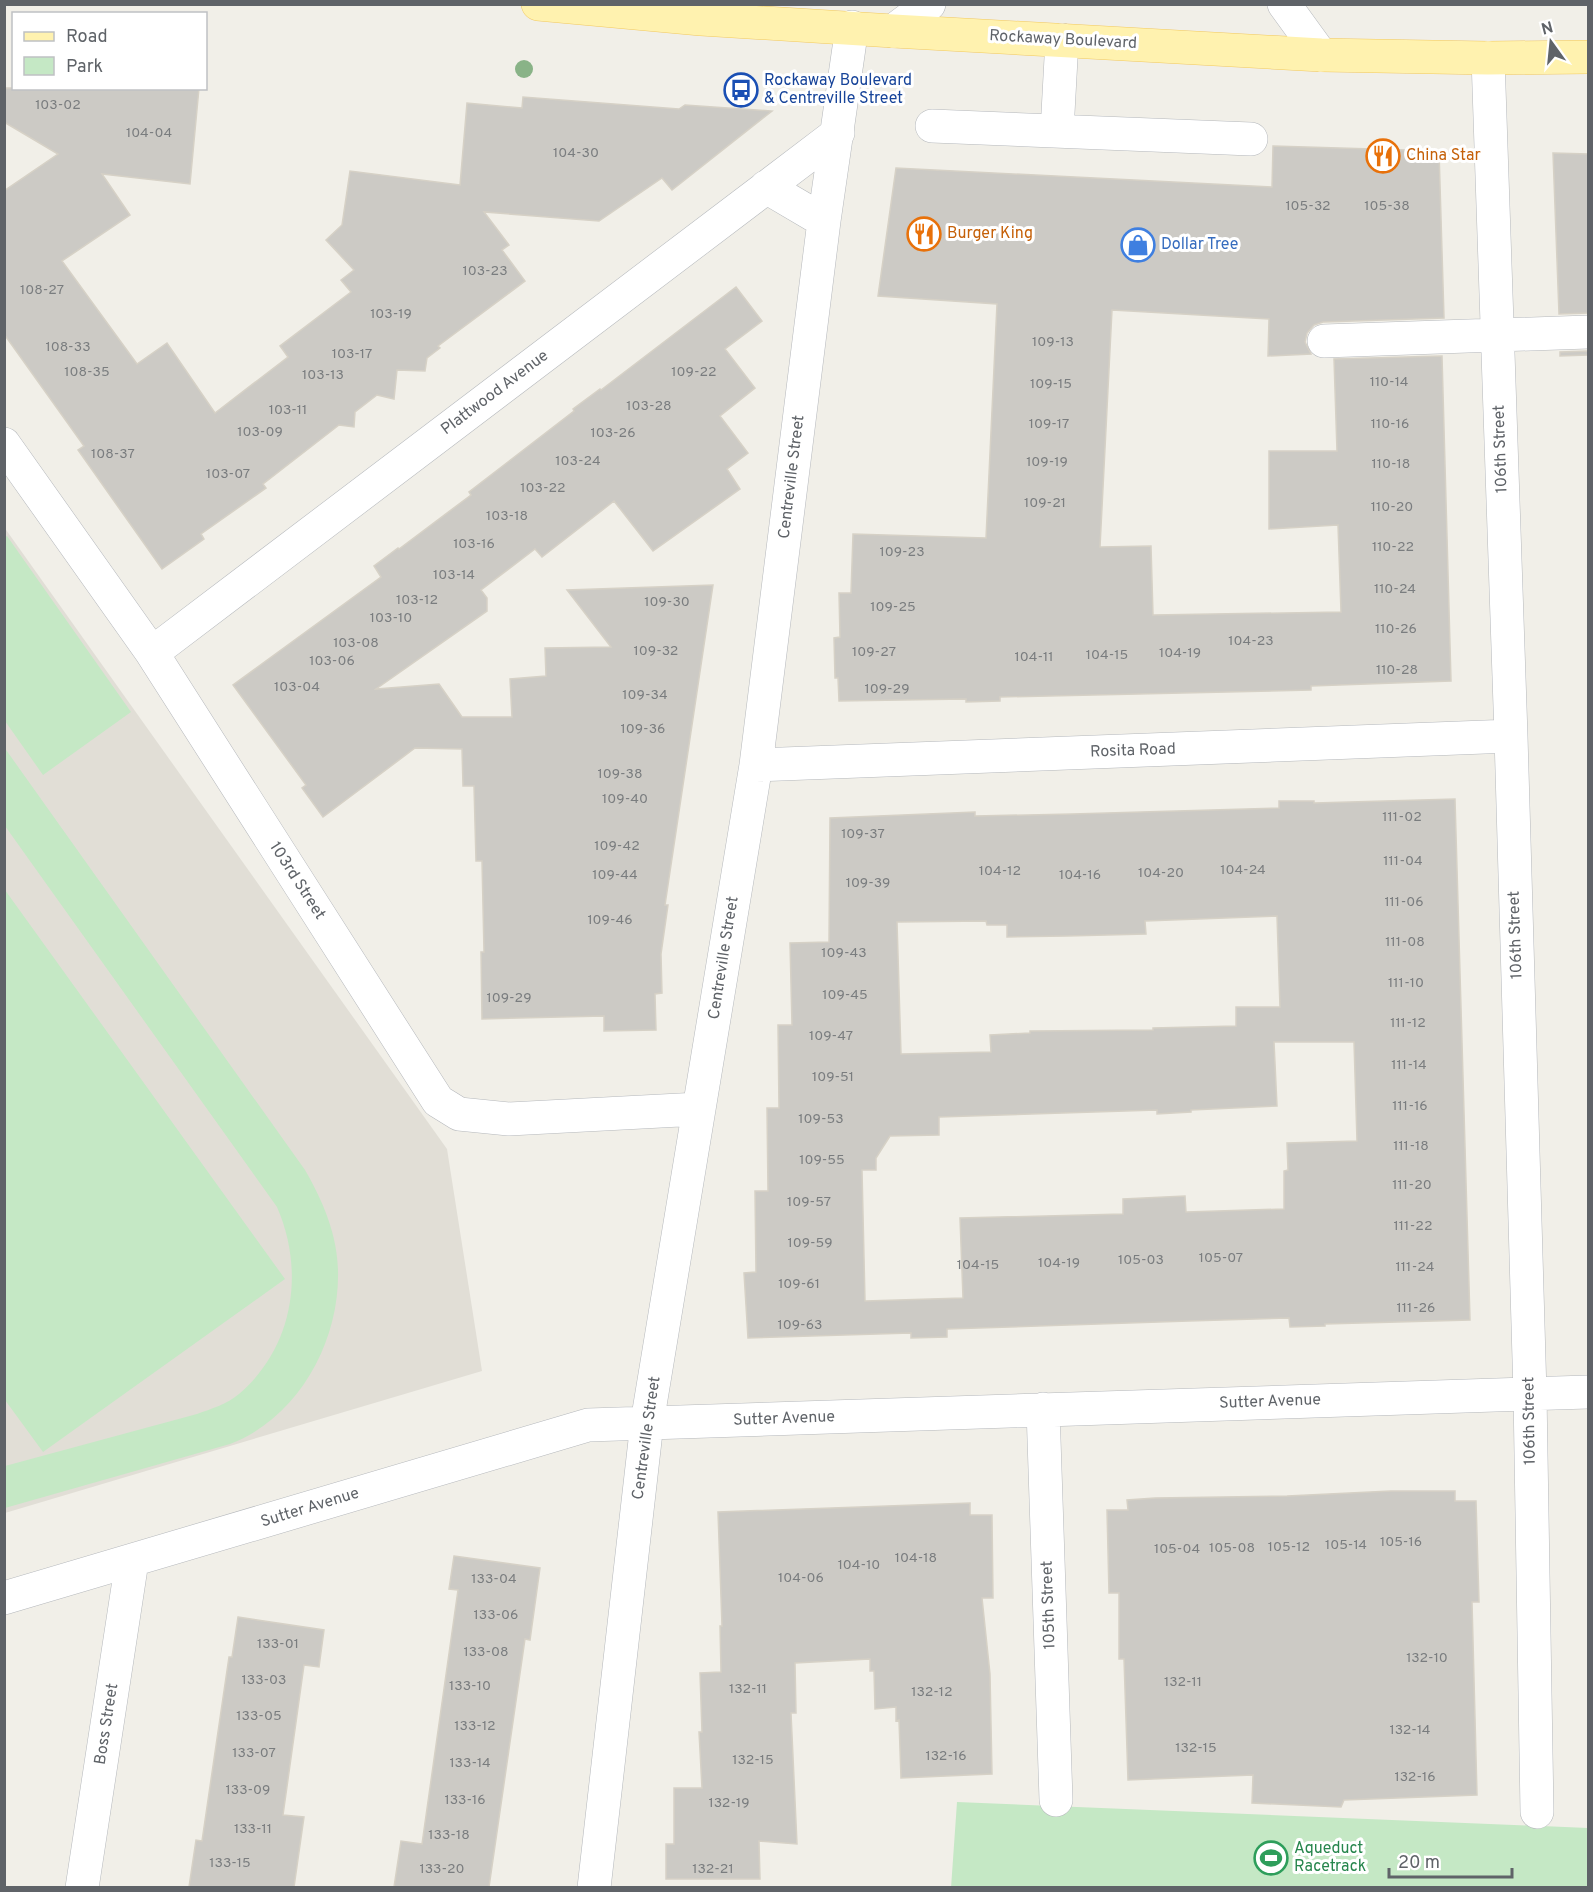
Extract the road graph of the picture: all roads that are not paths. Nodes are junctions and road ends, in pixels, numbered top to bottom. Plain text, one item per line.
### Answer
1 (538, 4) edge
2 (929, 4) edge
3 (1284, 4) edge
4 (696, 11) edge
5 (852, 27) junction
6 (894, 31) junction
7 (1062, 40) junction
8 (1321, 55) junction
9 (1588, 57) edge
10 (1488, 58) junction
11 (932, 126) dead end
12 (1057, 131) junction
13 (838, 133) junction
14 (1251, 139) dead end
15 (766, 187) junction
16 (824, 221) junction
17 (1588, 332) edge
18 (1497, 334) junction
19 (1324, 341) dead end
20 (4, 444) edge
21 (152, 653) junction
22 (1511, 736) junction
23 (756, 765) junction
24 (699, 1109) junction
25 (1588, 1392) edge
26 (1530, 1394) junction
27 (1043, 1409) junction
28 (647, 1424) junction
29 (132, 1561) junction
30 (4, 1598) edge
31 (1056, 1800) dead end
32 (1537, 1812) dead end
33 (82, 1887) edge
34 (594, 1887) edge

1 - 4 main road, Rockaway Boulevard
2 - 6 street
3 - 8 street
4 - 5 main road, Rockaway Boulevard
5 - 6 main road, Rockaway Boulevard
5 - 13 street, Centreville Street
6 - 7 main road, Rockaway Boulevard
7 - 8 main road, Rockaway Boulevard
7 - 12 street
8 - 10 main road, Rockaway Boulevard
9 - 10 main road, Rockaway Boulevard
10 - 18 street, 106th Street
11 - 12 street
12 - 14 street
13 - 15 street, Plattwood Avenue
13 - 16 street, Centreville Street
15 - 16 street
15 - 21 street, Plattwood Avenue
16 - 23 street, Centreville Street
17 - 18 street
18 - 19 street
18 - 22 street, 106th Street
20 - 21 street, 103rd Street
21 - 24 street, 103rd Street
22 - 23 street, Rosita Road
22 - 26 street, 106th Street
23 - 24 street, Centreville Street
24 - 28 street, Centreville Street
25 - 26 street, Sutter Avenue
26 - 27 street, Sutter Avenue
26 - 32 street, 106th Street
27 - 28 street, Sutter Avenue
27 - 31 street, 105th Street
28 - 29 street, Sutter Avenue
28 - 34 street, Centreville Street
29 - 30 street, Sutter Avenue
29 - 33 street, Boss Street

